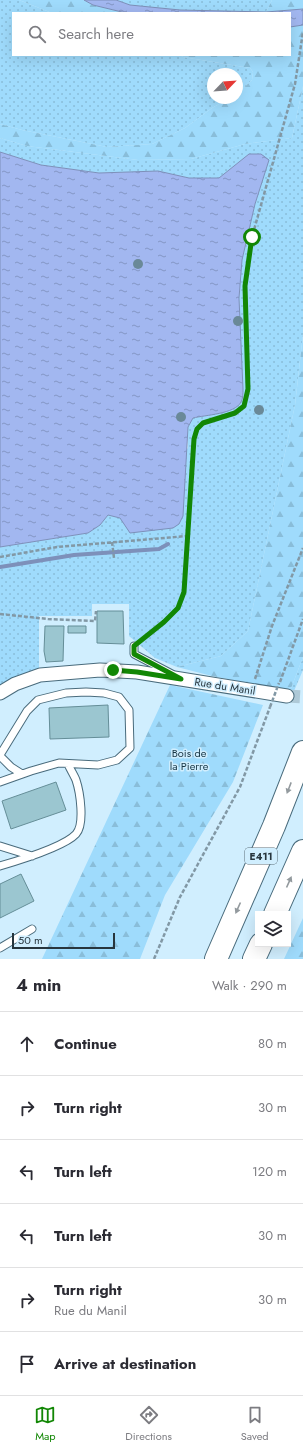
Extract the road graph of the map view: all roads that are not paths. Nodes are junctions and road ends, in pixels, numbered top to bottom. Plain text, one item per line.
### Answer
1 (134, 646) road end
2 (181, 679) junction
3 (0, 693) edge
4 (287, 696) tunnel mouth
5 (303, 752) edge
6 (0, 756) edge
7 (68, 764) junction
8 (22, 774) junction
9 (0, 782) edge
10 (0, 846) edge
11 (303, 851) edge
12 (32, 856) junction
13 (0, 866) edge
14 (276, 911) edge
15 (32, 929) dead end
16 (260, 947) edge
17 (0, 948) edge
18 (216, 959) edge
19 (254, 959) edge

1 - 2 lane
2 - 3 street, Rue du Manil
2 - 4 street, Rue du Manil
5 -> 18 highway, E411
6 - 7 lane
6 - 8 lane
7 - 8 lane
7 - 12 lane
8 - 9 lane
10 - 12 lane
14 -> 11 highway
12 - 13 lane
15 - 17 lane
16 - 19 highway

